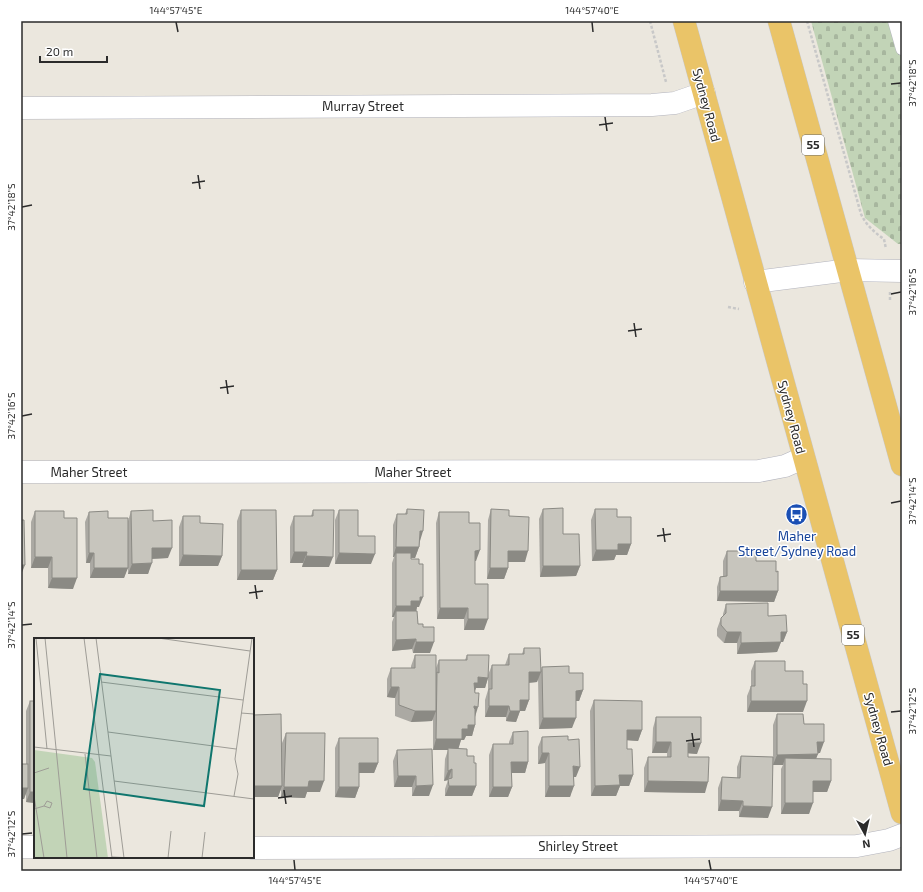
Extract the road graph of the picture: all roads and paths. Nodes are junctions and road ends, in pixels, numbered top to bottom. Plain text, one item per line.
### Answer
1 (650, 21) edge
2 (684, 21) edge
3 (779, 21) edge
4 (807, 21) edge
5 (894, 21) edge
6 (902, 49) edge
7 (704, 93) junction
8 (675, 103) junction
9 (21, 108) edge
10 (848, 270) junction
11 (895, 271) edge
12 (755, 282) junction
13 (890, 300) dead end
14 (804, 458) junction
15 (902, 465) edge
16 (21, 472) edge
17 (902, 813) edge
18 (902, 835) edge
19 (21, 847) edge
20 (34, 847) edge
21 (254, 848) edge

1 - 8 path
2 - 7 highway, Sydney Road / 55
3 - 10 highway, 55
4 - 11 path
5 - 6 lane
7 - 8 street, Murray Street
7 - 12 highway, Sydney Road / 55
8 - 9 street, Murray Street
10 - 11 street
10 - 12 street
10 - 15 highway, 55
11 - 13 path
12 - 14 highway, Sydney Road / 55
14 - 16 street, Maher Street
14 - 17 highway, Sydney Road / 55
18 - 21 street, Shirley Street
19 - 20 street

